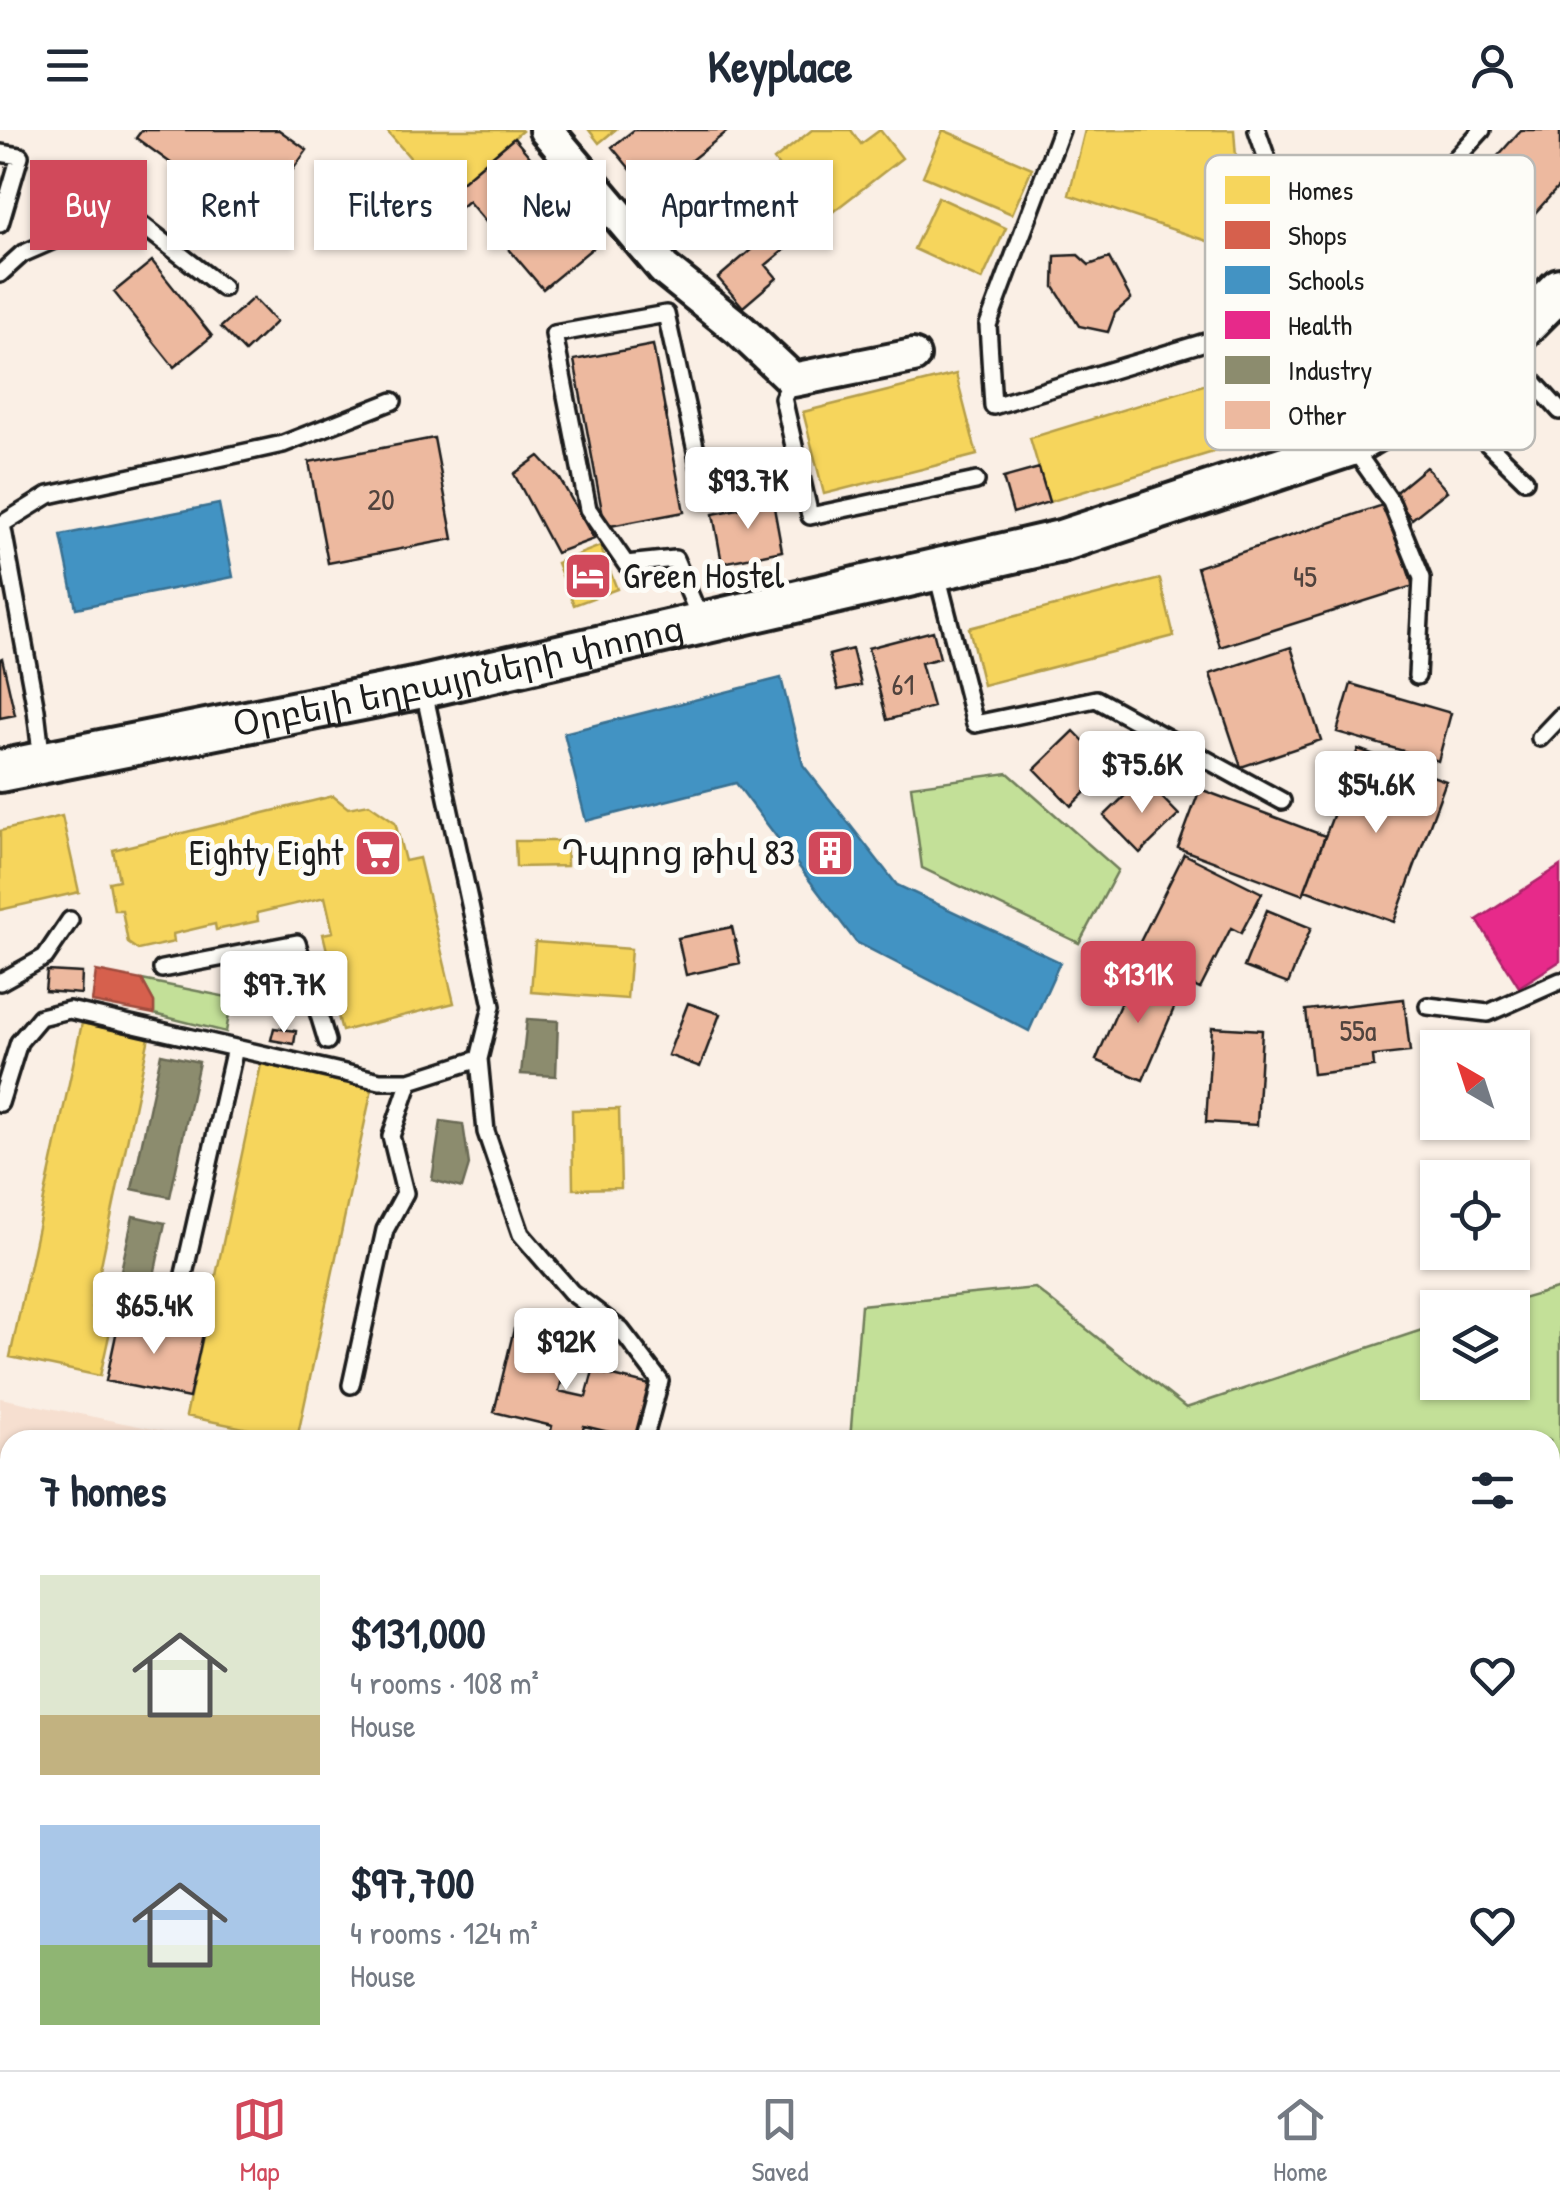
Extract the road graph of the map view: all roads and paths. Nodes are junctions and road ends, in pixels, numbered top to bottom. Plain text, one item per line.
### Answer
1 (546, 130) edge
2 (1061, 130) edge
3 (1257, 130) edge
4 (1482, 130) edge
5 (0, 152) edge
6 (1266, 155) edge
7 (1459, 155) edge
8 (0, 224) edge
9 (0, 274) edge
10 (224, 288) dead end
11 (1560, 289) edge
12 (1535, 314) edge
13 (1205, 342) edge
14 (913, 356) dead end
15 (793, 380) junction
16 (1535, 385) edge
17 (1539, 390) junction
18 (1535, 394) edge
19 (392, 401) dead end
20 (1560, 411) edge
21 (1336, 450) edge
22 (1355, 450) edge
23 (1494, 450) edge
24 (976, 480) dead end
25 (1524, 480) dead end
26 (704, 482) dead end
27 (936, 570) junction
28 (702, 623) junction
29 (1418, 676) dead end
30 (424, 687) junction
31 (1560, 717) edge
32 (1540, 738) dead end
33 (42, 762) junction
34 (0, 771) edge
35 (1282, 800) dead end
36 (70, 920) dead end
37 (162, 969) dead end
38 (1560, 981) edge
39 (0, 982) edge
40 (1428, 1006) dead end
41 (327, 1041) dead end
42 (235, 1048) junction
43 (479, 1059) junction
44 (410, 1081) junction
45 (0, 1103) edge
46 (175, 1314) dead end
47 (351, 1385) dead end
48 (647, 1430) edge

1 - 15 street
2 - 13 lane
3 - 6 lane
4 - 7 lane
5 - 8 lane
9 - 10 lane
11 - 12 street, Օրբելի եղբայրների փողոց
14 - 15 street
15 - 24 lane
16 - 17 lane
17 - 18 lane
17 - 20 lane
19 - 33 lane
21 - 27 street, Օրբելի եղբայրների փողոց
22 - 29 lane
23 - 25 lane
26 - 28 lane
27 - 28 street, Օրբելի եղբայրների փողոց
27 - 35 lane
28 - 30 street, Օրբելի եղբայրների փողոց
30 - 33 street, Օրբելի եղբայրների փողոց
30 - 43 lane
31 - 32 lane
33 - 34 street, Օրբելի եղբայրների փողոց
36 - 39 lane
37 - 41 lane
38 - 40 lane
42 - 44 lane
42 - 45 lane
42 - 46 lane
43 - 44 lane
43 - 48 lane
44 - 47 lane

